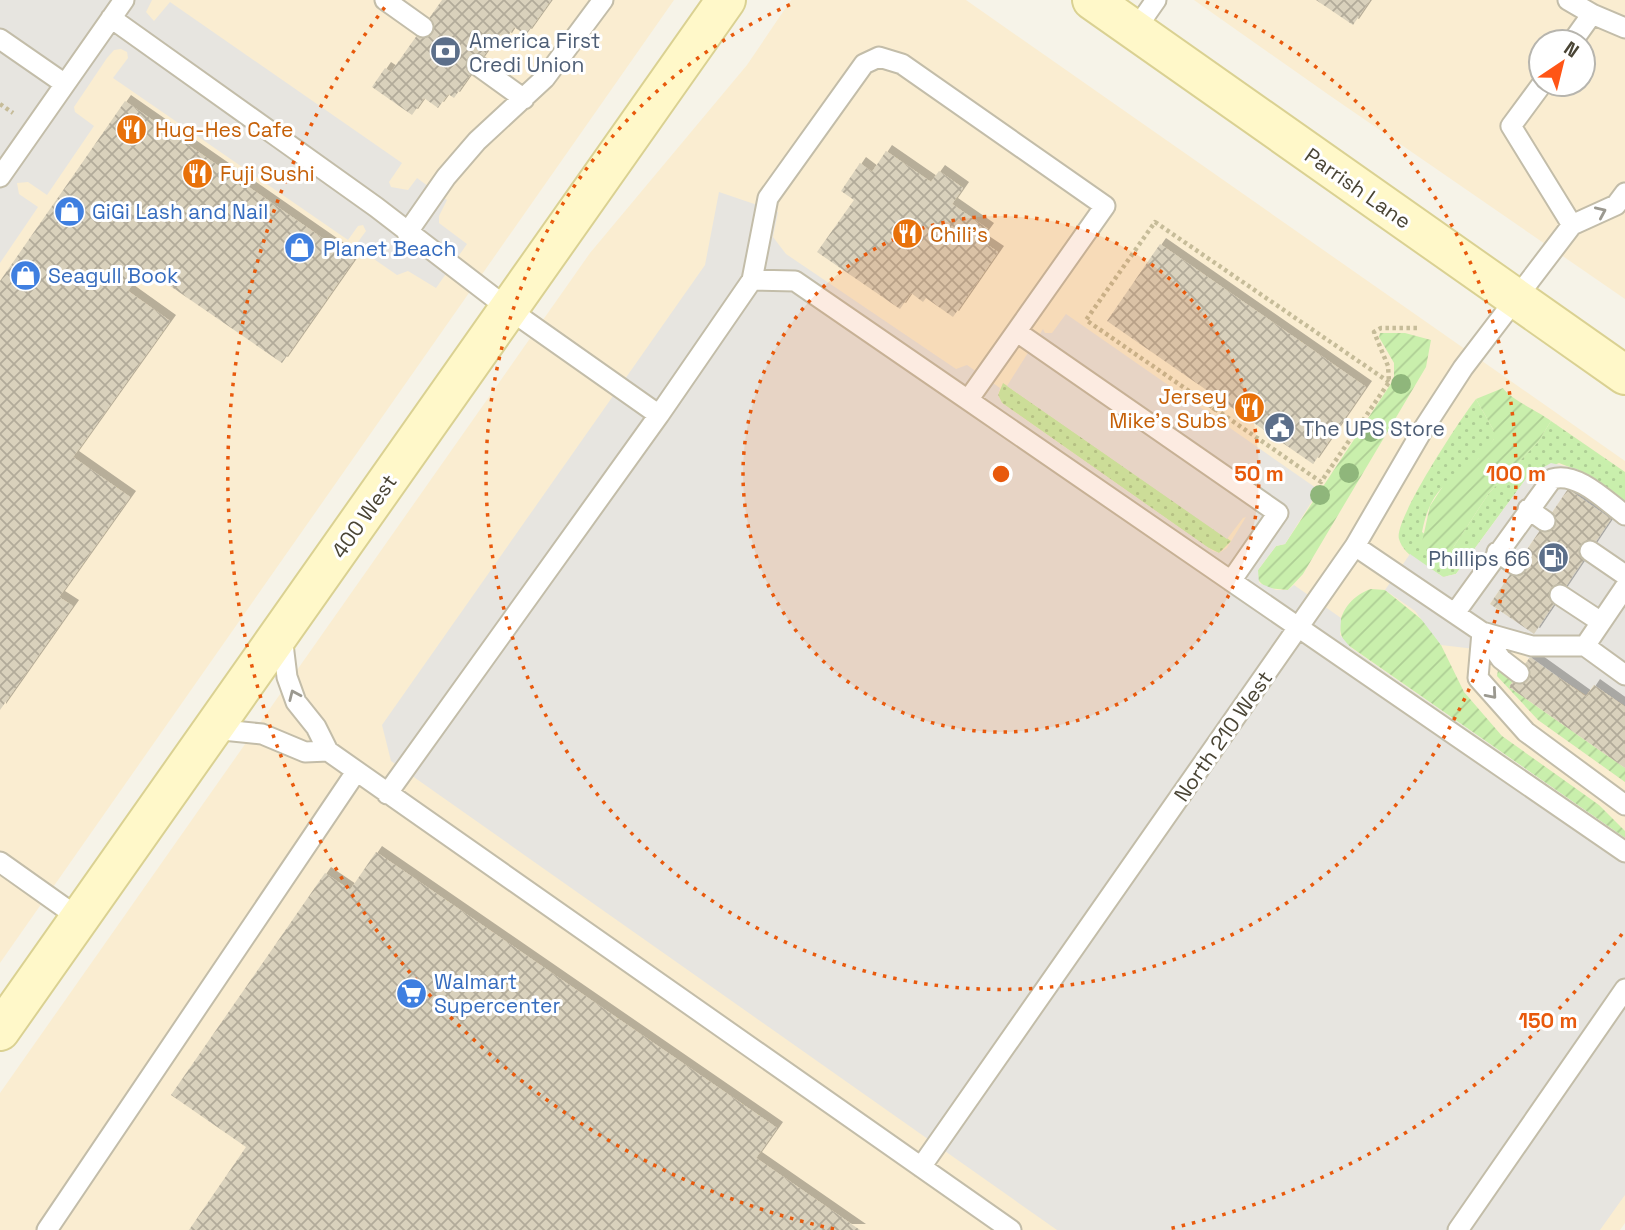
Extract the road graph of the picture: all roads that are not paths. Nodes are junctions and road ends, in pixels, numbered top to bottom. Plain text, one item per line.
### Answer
1 (124, 0) edge
2 (385, 0) edge
3 (603, 0) edge
4 (726, 0) edge
5 (1092, 0) edge
6 (1568, 0) edge
7 (1592, 14) junction
8 (1145, 15) edge
9 (111, 18) junction
10 (423, 27) dead end
11 (1582, 28) edge
12 (1625, 28) edge
13 (0, 39) edge
14 (477, 65) dead end
15 (65, 85) junction
16 (1532, 98) edge
17 (524, 99) junction
18 (0, 177) edge
19 (1625, 193) edge
20 (1572, 225) junction
21 (407, 233) junction
22 (752, 280) junction
23 (1517, 299) junction
24 (510, 310) junction
25 (1017, 332) junction
26 (1625, 375) edge
27 (968, 400) junction
28 (659, 415) junction
29 (1528, 509) junction
30 (1625, 514) edge
31 (1545, 521) dead end
32 (1355, 546) junction
33 (1590, 551) dead end
34 (1497, 552) junction
35 (1516, 565) dead end
36 (1625, 575) edge
37 (1231, 581) junction
38 (1625, 587) edge
39 (1560, 595) dead end
40 (1455, 613) junction
41 (1601, 622) junction
42 (1299, 628) junction
43 (281, 632) junction
44 (1482, 632) junction
45 (1585, 646) junction
46 (1519, 673) dead end
47 (1625, 675) edge
48 (213, 729) junction
49 (328, 751) junction
50 (356, 772) junction
51 (387, 794) junction
52 (1625, 805) edge
53 (1625, 852) edge
54 (0, 862) edge
55 (79, 918) junction
56 (1625, 989) edge
57 (0, 1031) edge
58 (921, 1167) junction
59 (47, 1230) edge
60 (1011, 1230) edge
61 (1458, 1230) edge

1 - 9 lane
2 - 10 lane
3 - 17 lane
4 - 24 main road, 400 West
5 - 8 main road, Parrish Lane
6 - 7 lane
7 - 11 lane
7 - 12 lane
8 - 23 main road, Parrish Lane
9 - 15 lane
9 - 21 lane
13 - 15 lane
14 - 17 lane
15 - 18 lane
16 - 20 lane
17 - 21 lane
20 -> 19 lane
20 - 23 lane, North 210 West
21 - 24 lane
22 - 25 lane
22 - 27 lane
22 - 28 lane
23 - 26 main road, Parrish Lane
23 - 32 lane, North 210 West
24 - 28 lane
24 - 43 main road, 400 West
25 - 27 lane
25 - 37 lane
27 - 37 lane
28 - 51 lane
29 - 30 lane
29 - 31 lane
29 - 34 lane
32 - 40 lane
32 - 42 lane, North 210 West
33 - 36 lane
34 - 35 lane
34 - 40 lane
37 - 42 lane
38 - 41 lane
39 - 41 lane
40 - 44 lane
41 - 45 lane
42 - 53 lane
42 - 58 lane, North 210 West
43 - 48 main road, 400 West
49 -> 43 lane
44 - 45 lane
44 - 46 lane
44 -> 52 lane
45 - 47 lane
48 - 49 lane
48 - 55 main road, 400 West
49 - 50 lane
50 - 51 lane
50 - 59 lane
51 - 58 lane
54 - 55 lane
55 - 57 main road, 400 West
56 - 61 lane
58 - 60 lane

